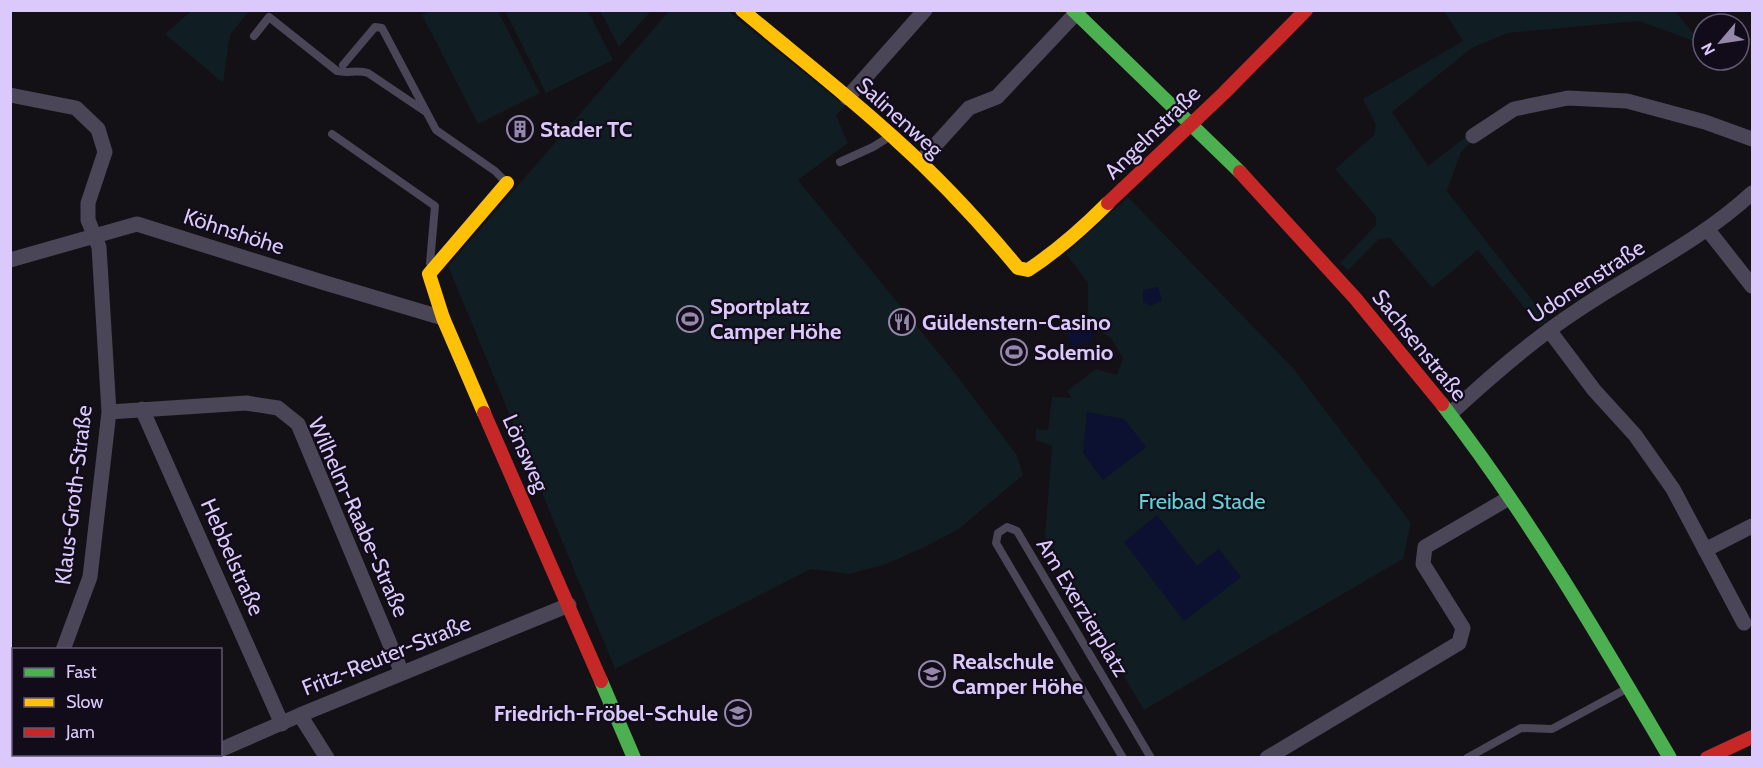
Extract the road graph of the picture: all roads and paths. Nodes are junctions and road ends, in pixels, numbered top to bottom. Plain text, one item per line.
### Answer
1 (742, 10) edge
2 (925, 10) edge
3 (1306, 10) edge
4 (1076, 11) edge
5 (254, 36) dead end
6 (343, 65) dead end
7 (10, 95) edge
8 (847, 98) junction
9 (427, 113) junction
10 (1191, 125) junction
11 (332, 134) dead end
12 (891, 135) junction
13 (1473, 136) dead end
14 (1752, 139) edge
15 (840, 162) dead end
16 (920, 162) junction
17 (507, 183) joint
18 (1752, 193) edge
19 (1708, 230) junction
20 (94, 235) junction
21 (10, 260) edge
22 (1018, 268) joint
23 (429, 274) junction
24 (1752, 286) edge
25 (443, 318) junction
26 (1549, 330) junction
27 (142, 409) junction
28 (109, 412) junction
29 (1450, 414) junction
30 (1509, 498) junction
31 (1752, 526) edge
32 (1705, 550) junction
33 (569, 605) junction
34 (1744, 623) dead end
35 (64, 648) edge
36 (402, 673) junction
37 (1629, 687) junction
38 (300, 715) junction
39 (282, 724) junction
40 (1752, 737) edge
41 (222, 749) edge
42 (327, 758) edge
43 (634, 758) edge
44 (1123, 758) edge
45 (1151, 758) edge
46 (1268, 758) edge
47 (1467, 758) edge
48 (1670, 758) edge
49 (1707, 758) edge

1 - 8 street, Salinenweg
2 - 8 street
3 - 10 street, Angelnstraße
4 - 10 street, Sachsenstraße
4 - 16 street
5 - 9 lane
6 - 9 lane
7 - 20 street, Klaus-Groth-Straße
8 - 12 street, Salinenweg
9 - 17 lane
10 - 22 street, Angelnstraße
10 - 29 street, Sachsenstraße
11 - 23 lane
12 - 15 lane
12 - 16 street, Salinenweg
13 - 14 street
16 - 22 street, Salinenweg
17 - 23 street
18 - 19 street, Udonenstraße
19 - 24 street
19 - 26 street, Udonenstraße
20 - 21 street, Köhnshöhe
20 - 25 street, Köhnshöhe
20 - 28 street, Klaus-Groth-Straße
23 - 25 street, Lönsweg
25 - 33 street, Lönsweg
26 - 29 street, Udonenstraße
26 - 32 street
27 - 28 street, Wilhelm-Raabe-Straße
27 - 36 street, Wilhelm-Raabe-Straße
27 - 39 street, Hebbelstraße
28 - 35 street, Klaus-Groth-Straße
29 - 30 street, Sachsenstraße
30 - 37 street, Sachsenstraße
30 - 46 street
31 - 32 street
32 - 34 street
33 - 36 street, Fritz-Reuter-Straße
33 - 43 street, Lönsweg
36 - 38 street, Fritz-Reuter-Straße
37 - 47 lane
37 - 48 street, Sachsenstraße
38 - 39 street, Fritz-Reuter-Straße
38 - 42 street
39 - 41 street, Fritz-Reuter-Straße
40 - 49 street
44 - 45 lane, Am Exerzierplatz

